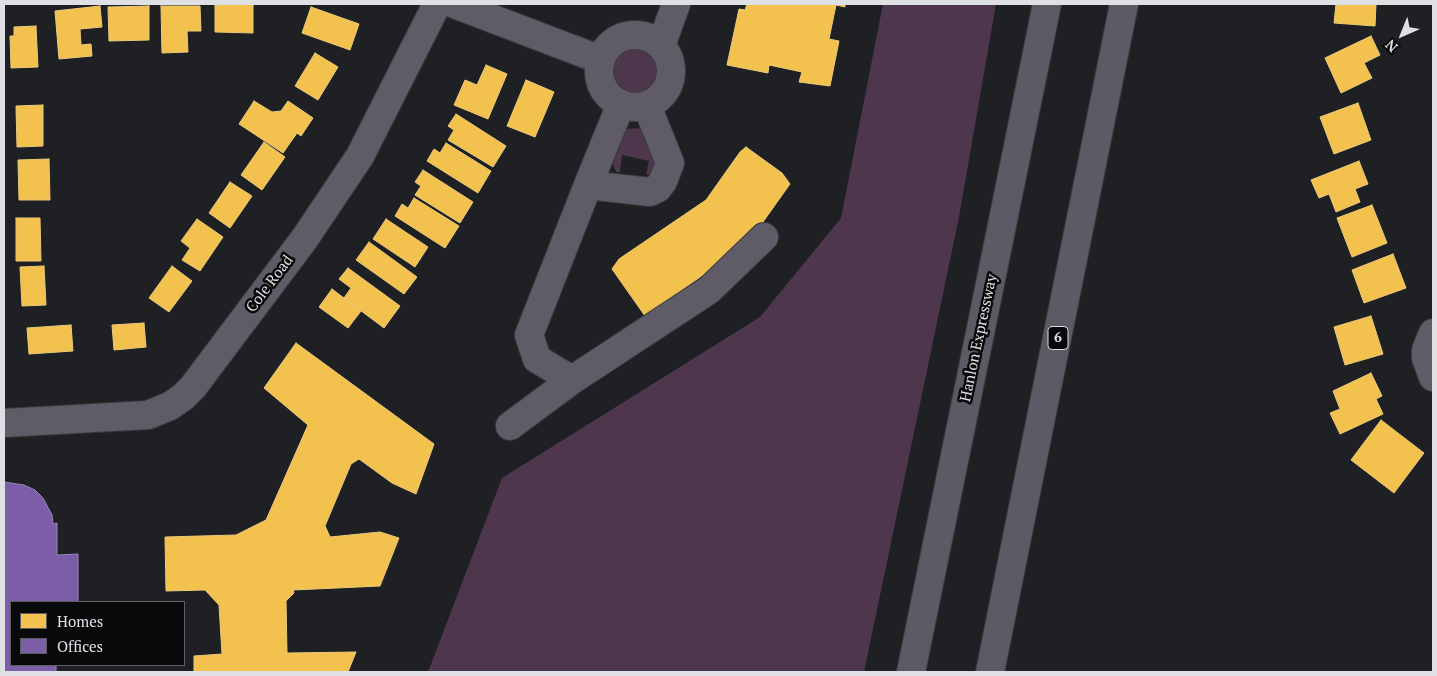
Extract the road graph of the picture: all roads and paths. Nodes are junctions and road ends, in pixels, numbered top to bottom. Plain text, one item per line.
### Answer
1 (437, 4) edge
2 (454, 4) edge
3 (676, 4) edge
4 (1047, 4) edge
5 (1124, 4) edge
6 (661, 46) junction
7 (601, 60) junction
8 (620, 104) junction
9 (647, 106) junction
10 (588, 185) junction
11 (764, 237) dead end
12 (1433, 333) edge
13 (1433, 378) edge
14 (572, 380) junction
15 (4, 424) edge
16 (510, 426) dead end
17 (911, 672) edge
18 (990, 672) edge

1 - 15 street, Cole Road
2 - 7 street
3 - 6 street
4 - 17 highway, Hanlon Expressway
5 - 18 highway, 6
6 - 7 street
6 - 9 street
7 - 8 street
8 - 9 street
8 - 10 street
9 - 10 street
10 - 14 street
11 - 14 street
12 - 13 street
14 - 16 street

